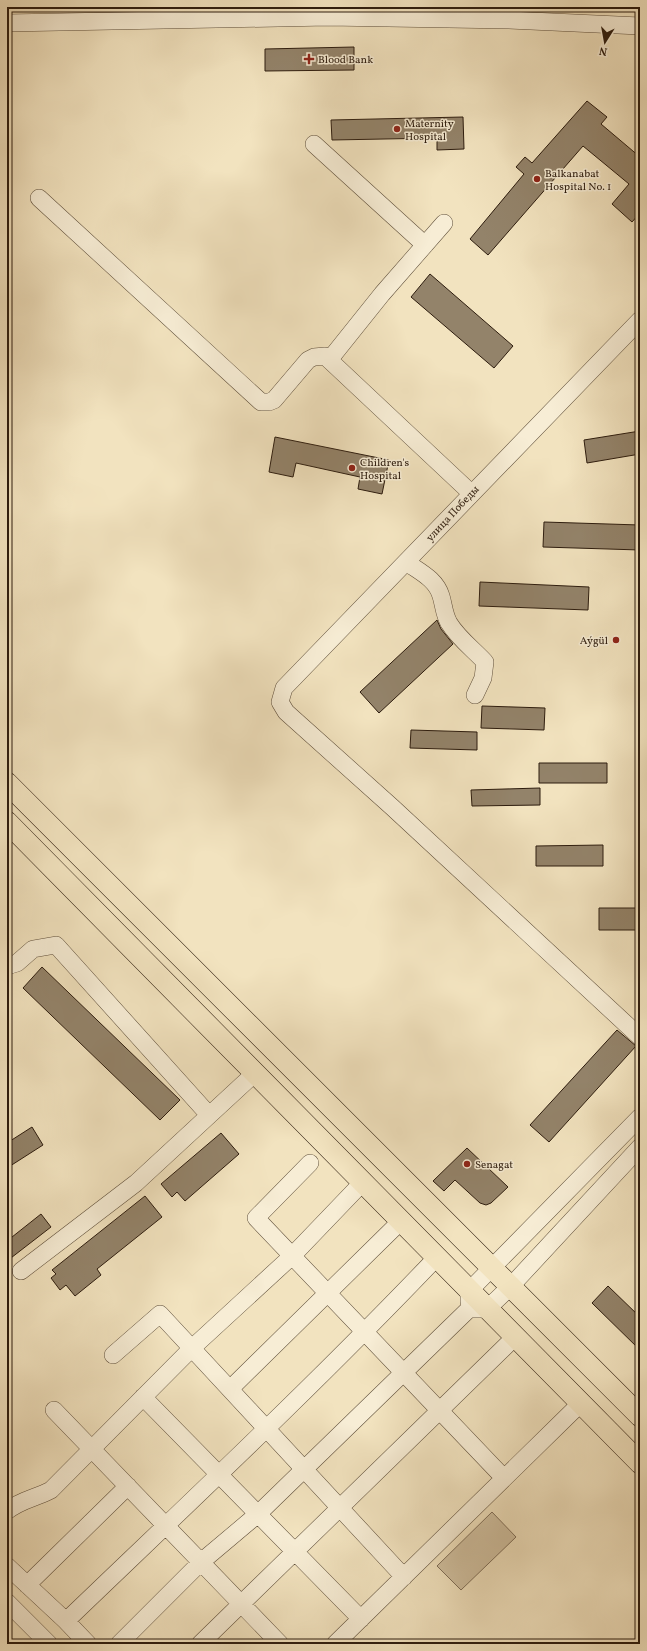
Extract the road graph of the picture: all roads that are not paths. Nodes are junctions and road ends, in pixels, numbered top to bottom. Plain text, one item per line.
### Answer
1 (328, 12) edge
2 (509, 13) edge
3 (7, 23) edge
4 (640, 26) edge
5 (314, 144) dead end
6 (39, 198) dead end
7 (444, 223) dead end
8 (425, 245) junction
9 (640, 320) edge
10 (330, 359) junction
11 (472, 493) junction
12 (406, 562) junction
13 (475, 695) dead end
14 (7, 783) edge
15 (7, 822) edge
16 (7, 966) edge
17 (640, 1037) edge
18 (255, 1073) junction
19 (209, 1116) junction
20 (640, 1117) edge
21 (640, 1147) edge
22 (310, 1163) dead end
23 (363, 1182) junction
24 (401, 1221) junction
25 (292, 1256) junction
26 (437, 1257) junction
27 (493, 1267) junction
28 (22, 1271) dead end
29 (511, 1286) junction
30 (328, 1294) junction
31 (475, 1303) junction
32 (365, 1333) junction
33 (515, 1337) junction
34 (192, 1348) junction
35 (113, 1355) dead end
36 (403, 1372) junction
37 (230, 1389) junction
38 (143, 1397) junction
39 (581, 1404) junction
40 (54, 1410) dead end
41 (439, 1411) junction
42 (640, 1416) edge
43 (266, 1428) junction
44 (91, 1448) junction
45 (640, 1463) edge
46 (304, 1468) junction
47 (219, 1475) junction
48 (504, 1478) junction
49 (128, 1486) junction
50 (340, 1508) junction
51 (7, 1511) edge
52 (258, 1514) junction
53 (166, 1525) junction
54 (294, 1552) junction
55 (201, 1562) junction
56 (7, 1566) edge
57 (404, 1577) junction
58 (27, 1586) junction
59 (7, 1602) edge
60 (242, 1604) junction
61 (361, 1619) junction
62 (66, 1621) junction
63 (49, 1644) edge
64 (88, 1644) edge
65 (119, 1644) edge
66 (200, 1644) edge
67 (280, 1644) edge
68 (335, 1644) edge

1 - 2 street
1 - 3 street
2 - 4 street
5 - 8 street
6 - 10 street
7 - 8 street
8 - 10 street
9 - 11 street, улица Победы
10 - 11 street
11 - 12 street, улица Победы
12 - 13 street
12 - 17 street, улица Победы
14 - 27 main road
15 - 18 main road
16 - 19 street
18 - 19 street
18 - 23 main road
19 - 28 street
20 - 27 street
21 - 29 street
22 - 25 street
23 - 24 main road
23 - 25 street
24 - 26 main road
24 - 30 street
25 - 30 street
25 - 34 street
26 - 31 main road
26 - 32 street
27 - 29 main road
27 - 31 street
29 - 31 street
29 - 42 main road
30 - 32 street
30 - 37 street
31 - 33 main road
31 - 36 street
32 - 36 street
32 - 43 street
33 - 39 main road
33 - 41 street
34 - 35 street
34 - 37 street
34 - 38 street
36 - 41 street
36 - 46 street
37 - 43 street
38 - 44 street
38 - 47 street
39 - 45 main road
39 - 48 street
40 - 44 street
41 - 48 street
41 - 50 street
43 - 46 street
43 - 47 street
44 - 49 street
44 - 51 street
46 - 50 street
46 - 52 street
47 - 52 street
47 - 53 street
48 - 57 street
49 - 53 street
49 - 58 street
50 - 54 street
50 - 57 street
52 - 54 street
52 - 55 street
53 - 55 street
53 - 62 street
54 - 60 street
54 - 61 street
55 - 60 street
55 - 65 street
56 - 58 street
57 - 61 street
58 - 62 street
59 - 63 street
60 - 66 street
60 - 67 street
61 - 68 street
62 - 64 street

